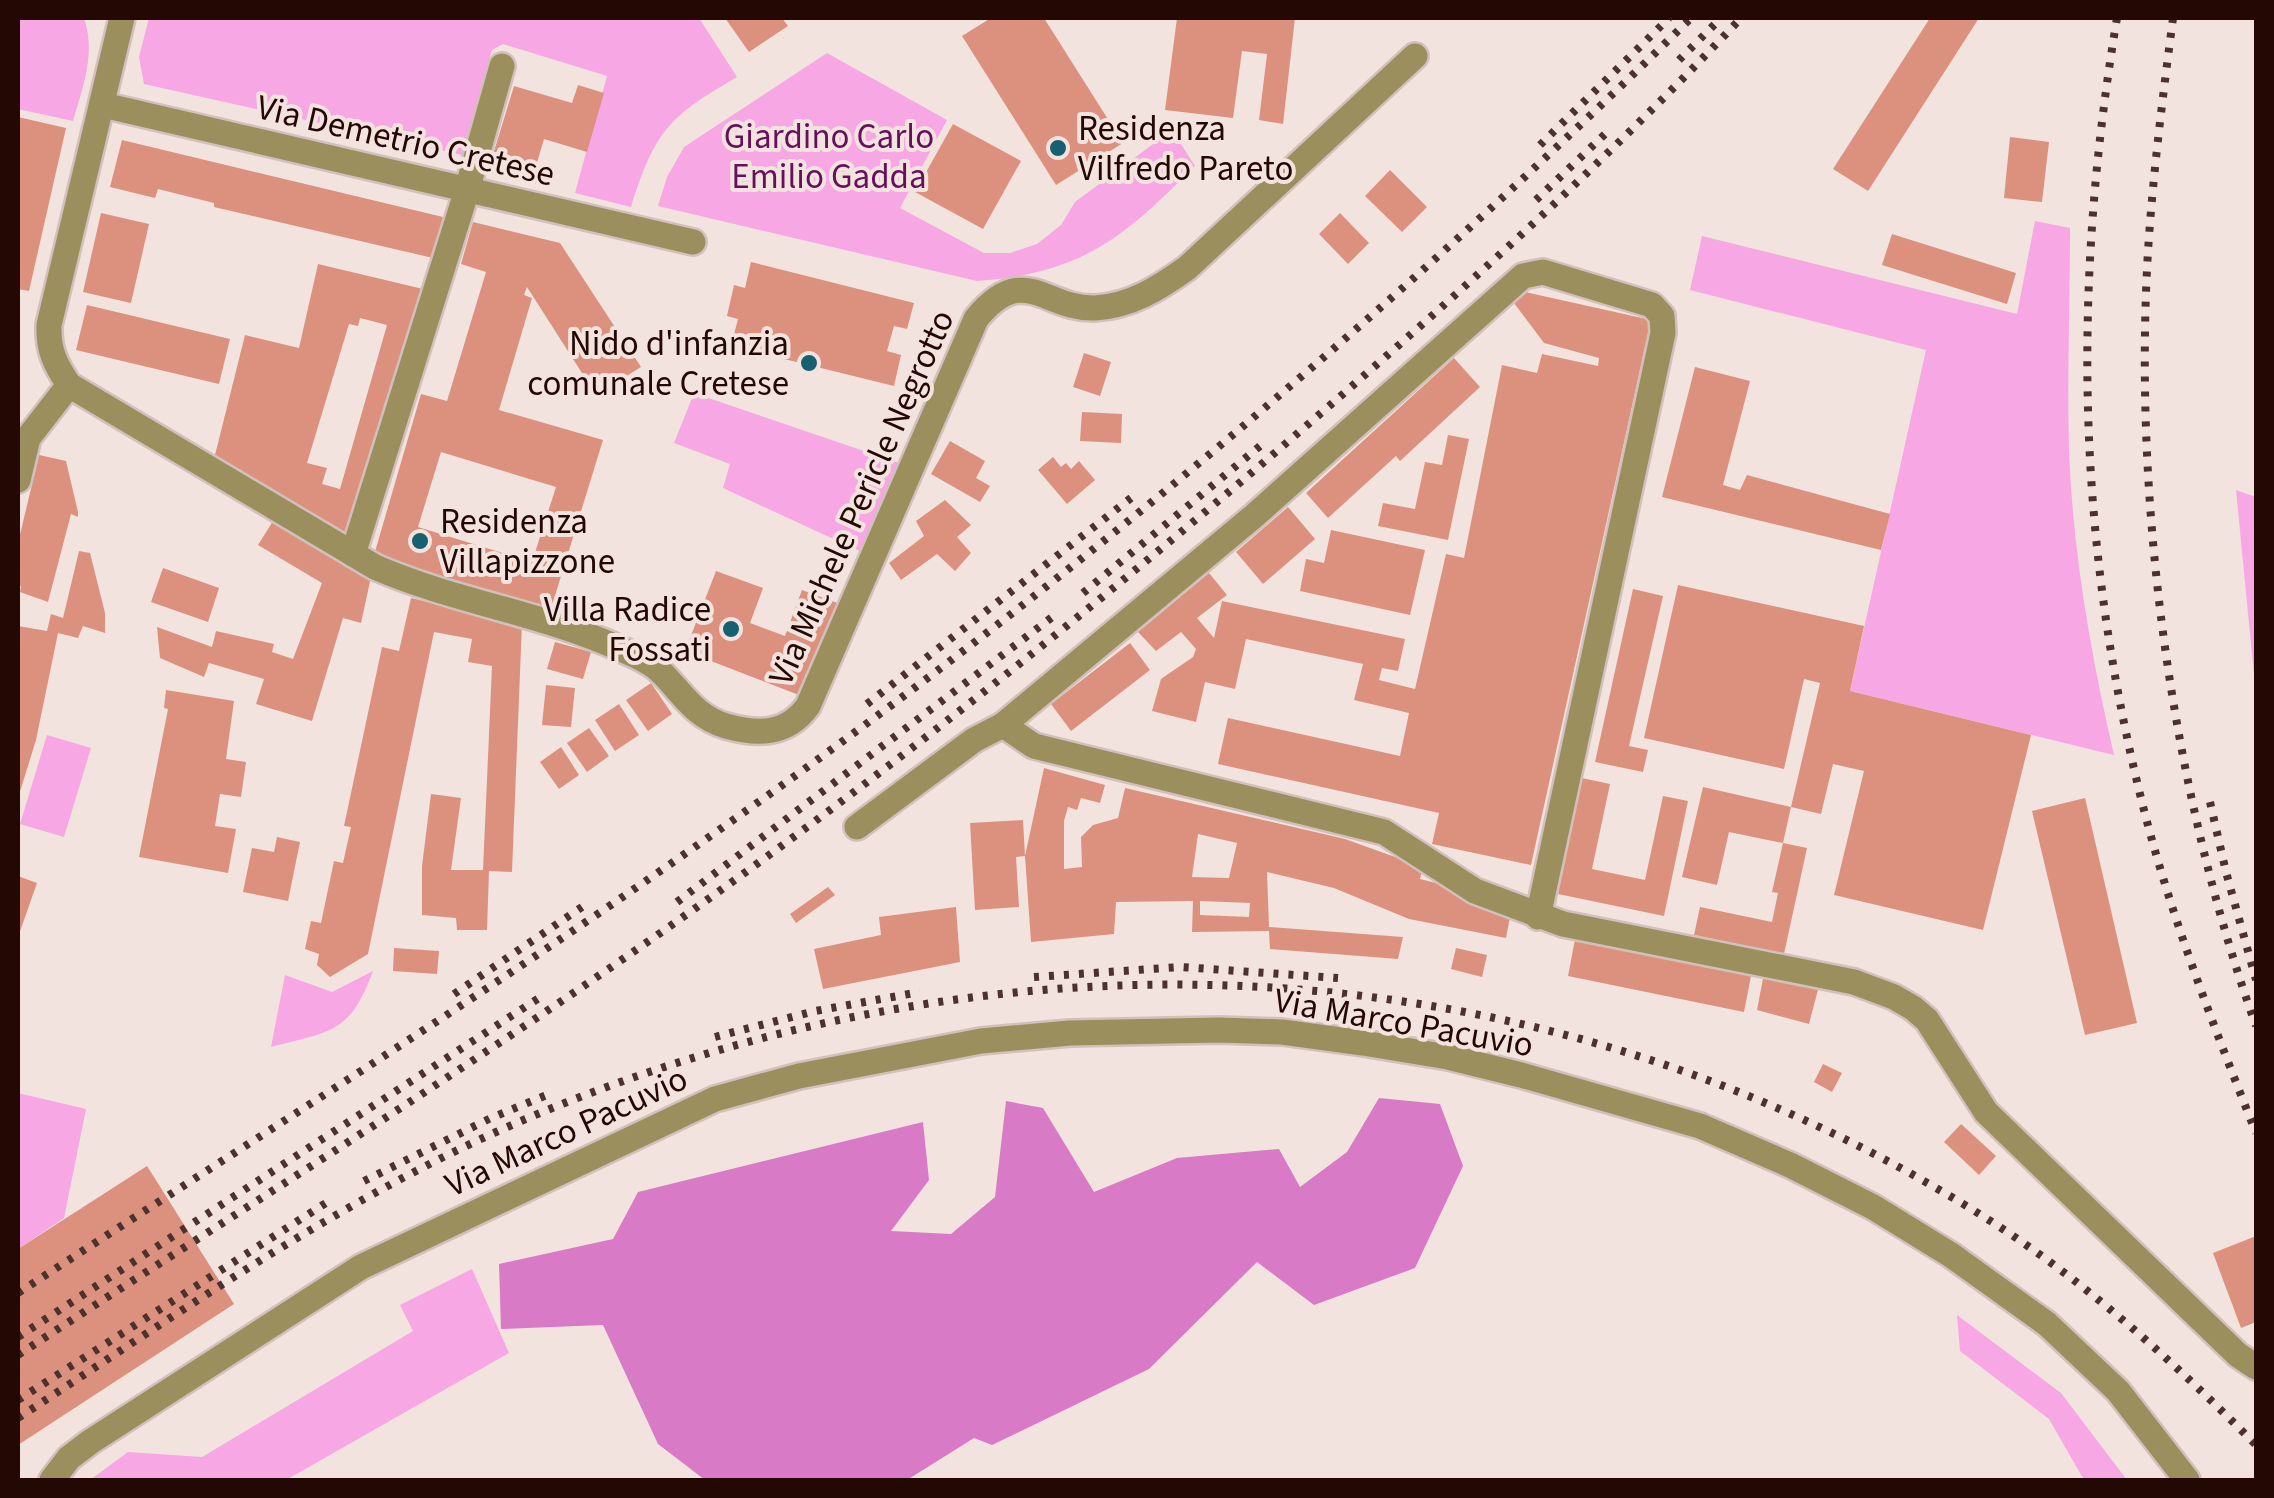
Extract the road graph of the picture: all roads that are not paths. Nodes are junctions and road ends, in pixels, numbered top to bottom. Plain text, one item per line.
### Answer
1 (103, 18) edge
2 (122, 18) edge
3 (1415, 56) dead end
4 (502, 66) dead end
5 (103, 105) junction
6 (467, 190) junction
7 (693, 242) dead end
8 (69, 385) junction
9 (18, 480) edge
10 (353, 554) junction
11 (1003, 726) junction
12 (857, 827) dead end
13 (1538, 917) junction
14 (2256, 1368) edge
15 (52, 1480) edge
16 (2187, 1480) edge

1 - 5 street
2 - 5 street
3 - 10 street, Via Michele Pericle Negrotto
4 - 6 street
5 - 6 street, Via Demetrio Cretese
5 - 8 street
6 - 7 street, Via Demetrio Cretese
6 - 10 street
8 - 9 street
8 - 10 street, Via Michele Pericle Negrotto
11 - 12 street
11 - 13 street
11 - 13 street
13 - 14 street
15 - 16 street, Via Marco Pacuvio

